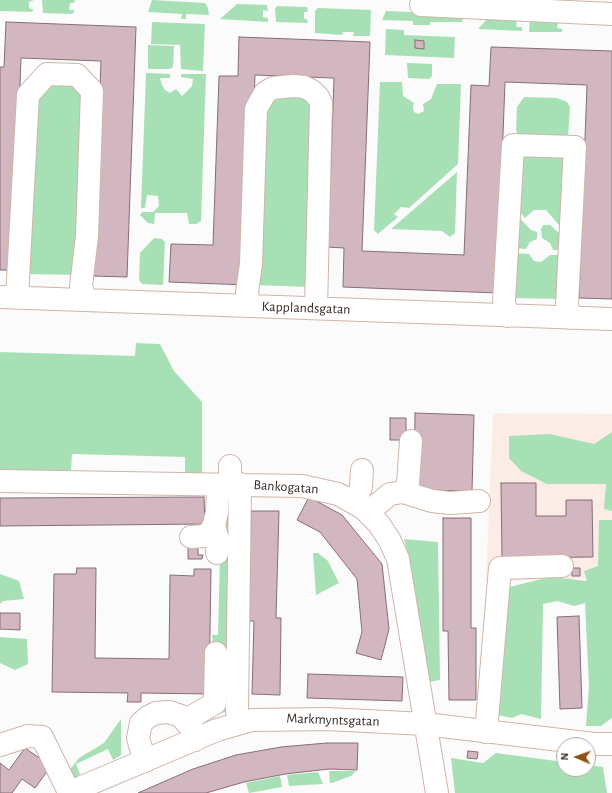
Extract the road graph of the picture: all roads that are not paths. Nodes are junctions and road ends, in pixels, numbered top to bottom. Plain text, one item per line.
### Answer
1 (428, 4) edge
2 (519, 5) edge
3 (612, 14) edge
4 (8, 297) edge
5 (85, 300) junction
6 (249, 306) junction
7 (316, 308) junction
8 (507, 316) junction
9 (570, 318) junction
10 (612, 319) edge
11 (411, 441) dead end
12 (362, 470) dead end
13 (0, 480) edge
14 (230, 482) junction
15 (402, 492) junction
16 (479, 501) dead end
17 (362, 507) junction
18 (214, 525) junction
19 (191, 537) dead end
20 (217, 553) dead end
21 (562, 566) dead end
22 (216, 652) dead end
23 (186, 720) junction
24 (239, 723) junction
25 (426, 724) junction
26 (486, 732) junction
27 (195, 740) junction
28 (612, 744) edge
29 (0, 745) edge
30 (145, 761) junction
31 (68, 793) edge
32 (436, 793) edge

1 - 2 street
2 - 3 street
4 - 5 street, Kapplandsgatan
4 - 5 street
5 - 6 street, Kapplandsgatan
6 - 7 street, Kapplandsgatan
6 - 7 street
7 - 8 street, Kapplandsgatan
8 - 9 street, Kapplandsgatan
8 - 9 street
9 - 10 street, Kapplandsgatan
11 - 15 street
12 - 17 street
13 - 14 street, Bankogatan
14 - 17 street, Bankogatan
14 - 18 street
14 - 24 street
15 - 16 street
15 - 17 street
17 - 25 street, Bankogatan
18 - 19 street
18 - 20 street
21 - 26 street
22 - 23 street
23 - 27 street
23 - 30 street
24 - 25 street, Markmyntsgatan
24 - 27 street, Markmyntsgatan
25 - 26 street, Markmyntsgatan
25 - 32 street, Bankogatan
26 - 28 street, Markmyntsgatan
27 - 30 street, Markmyntsgatan
29 - 31 street
30 - 31 street, Markmyntsgatan

